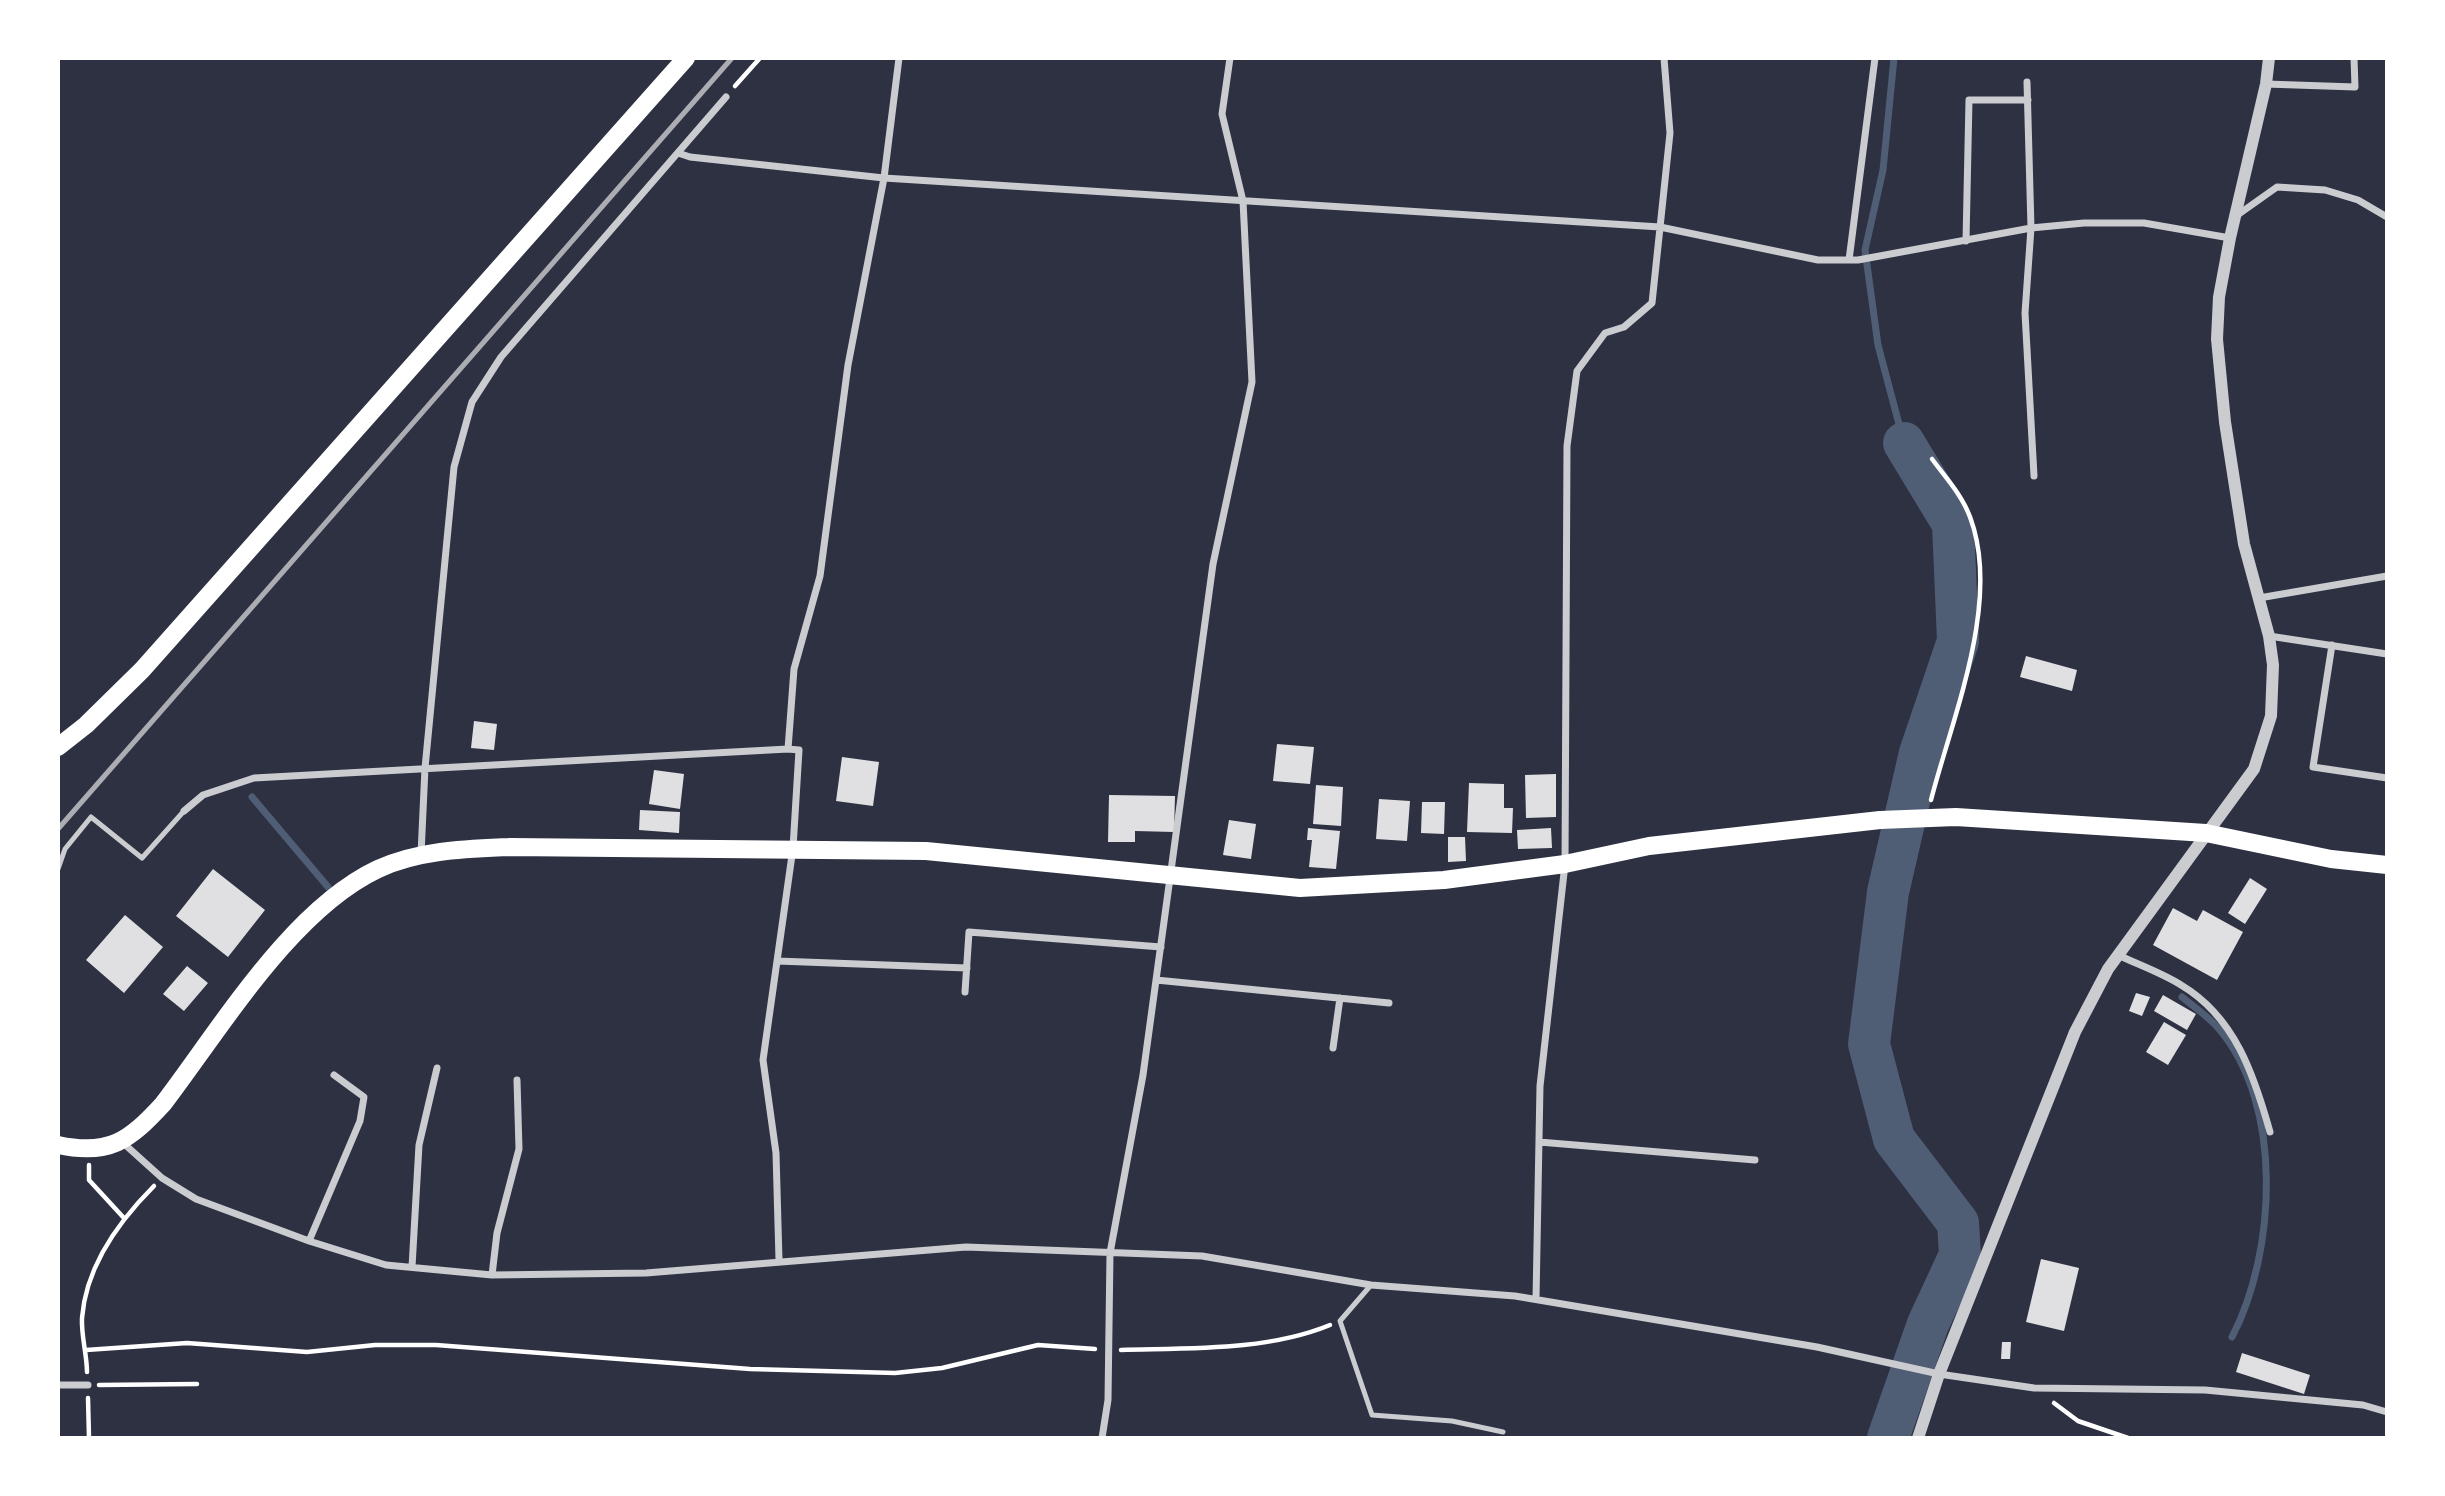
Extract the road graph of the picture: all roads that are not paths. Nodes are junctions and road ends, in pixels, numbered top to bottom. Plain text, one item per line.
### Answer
1 (686, 58) edge
2 (899, 58) edge
3 (1230, 58) edge
4 (1664, 58) edge
5 (1875, 58) edge
6 (2269, 58) edge
7 (2354, 58) edge
8 (2027, 82) dead end
9 (2266, 84) junction
10 (726, 97) road end
11 (2028, 100) junction
12 (678, 153) junction
13 (884, 178) junction
14 (1243, 201) junction
15 (2236, 216) junction
16 (2387, 217) edge
17 (1660, 228) junction
18 (2031, 228) junction
19 (2230, 238) junction
20 (1966, 241) junction
21 (1849, 260) junction
22 (2034, 476) dead end
23 (2387, 576) edge
24 (2259, 598) junction
25 (2269, 636) junction
26 (2332, 646) junction
27 (2387, 654) edge
28 (58, 747) edge
29 (788, 749) junction
30 (425, 768) junction
31 (2387, 778) edge
32 (184, 811) joint
33 (2206, 832) junction
34 (793, 848) junction
35 (421, 855) junction
36 (1566, 864) junction
37 (2387, 865) edge
38 (58, 869) edge
39 (1170, 876) junction
40 (1160, 947) junction
41 (2118, 955) junction
42 (777, 961) junction
43 (967, 968) junction
44 (1156, 979) junction
45 (965, 992) dead end
46 (1340, 998) junction
47 (1389, 1003) dead end
48 (1334, 1048) dead end
49 (437, 1068) dead end
50 (334, 1075) dead end
51 (517, 1080) dead end
52 (2270, 1132) dead end
53 (120, 1141) junction
54 (1539, 1142) junction
55 (58, 1144) edge
56 (1755, 1160) dead end
57 (309, 1241) junction
58 (1110, 1253) junction
59 (779, 1260) junction
60 (412, 1268) junction
61 (492, 1275) junction
62 (1371, 1285) junction
63 (1536, 1299) junction
64 (1934, 1372) junction
65 (58, 1385) edge
66 (88, 1385) road end
67 (2387, 1412) edge
68 (1503, 1432) dead end
69 (1102, 1438) edge
70 (1918, 1438) edge

1 - 28 main road
2 - 13 street
3 - 14 street
4 - 17 street
5 - 21 street
6 - 9 street
7 - 9 street
8 - 11 street
9 - 15 street
10 - 12 street
11 - 18 street
11 - 20 street
12 - 13 street
12 - 30 street
13 - 14 street
13 - 29 street
14 - 17 street
14 - 39 street
15 - 16 street
15 - 19 street
17 - 21 street
17 - 36 street
18 - 19 street
18 - 20 street
18 - 22 street
19 - 24 street
20 - 21 street
23 - 24 street
24 - 25 street
25 - 26 street
25 - 33 street
26 - 27 street
26 - 31 street
29 - 30 street
29 - 34 street
30 - 32 street
30 - 35 street
32 - 38 lane
33 - 36 main road
33 - 37 main road
33 - 41 street
34 - 35 main road
34 - 39 main road
34 - 42 street
35 - 53 main road
36 - 39 main road
36 - 54 street
39 - 40 street
40 - 43 street
40 - 44 street
41 - 52 street
41 - 64 street
42 - 43 street
42 - 59 street
43 - 45 street
44 - 46 street
44 - 58 street
46 - 47 street
46 - 48 street
49 - 60 street
50 - 57 street
51 - 61 street
53 - 55 main road
53 - 57 street
54 - 56 street
54 - 63 street
57 - 60 street
58 - 59 street
58 - 62 street
58 - 69 street
59 - 61 street
60 - 61 street
62 - 63 street
62 - 68 lane
63 - 64 street
64 - 67 street
64 - 70 street
65 - 66 street

